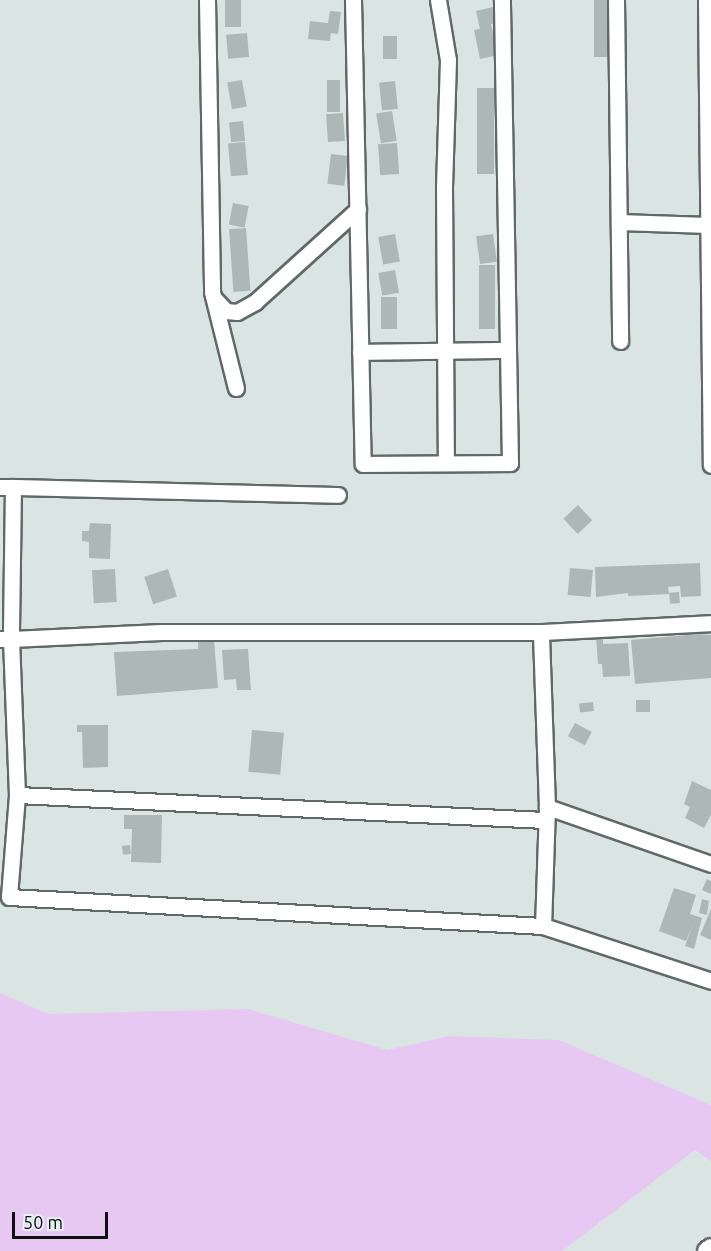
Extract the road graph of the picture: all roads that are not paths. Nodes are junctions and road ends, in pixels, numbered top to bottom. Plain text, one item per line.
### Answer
1 (207, 0) edge
2 (353, 0) edge
3 (438, 0) edge
4 (502, 0) edge
5 (616, 0) edge
6 (706, 0) edge
7 (709, 198) edge
8 (358, 209) junction
9 (619, 222) junction
10 (708, 225) junction
11 (212, 292) junction
12 (620, 341) dead end
13 (710, 346) edge
14 (508, 350) junction
15 (443, 351) junction
16 (360, 352) junction
17 (236, 388) dead end
18 (446, 463) junction
19 (711, 465) edge
20 (7, 487) edge
21 (338, 495) dead end
22 (711, 623) edge
23 (541, 632) junction
24 (5, 639) edge
25 (17, 795) junction
26 (546, 814) junction
27 (711, 864) edge
28 (4, 895) edge
29 (543, 926) junction
30 (711, 981) edge

1 - 11 street
2 - 8 street
3 - 15 street
4 - 14 street
5 - 9 street
6 - 7 street
7 - 10 street
8 - 11 street
8 - 16 street
9 - 10 street
9 - 12 street
10 - 13 street
11 - 17 street
13 - 19 street
14 - 15 street
14 - 18 street
15 - 16 street
15 - 18 street
16 - 18 street
20 - 21 street
20 - 24 street
22 - 23 street
23 - 24 street
23 - 26 street
24 - 25 street
25 - 26 street
25 - 28 street
26 - 27 street
26 - 29 street
28 - 29 street
29 - 30 street

